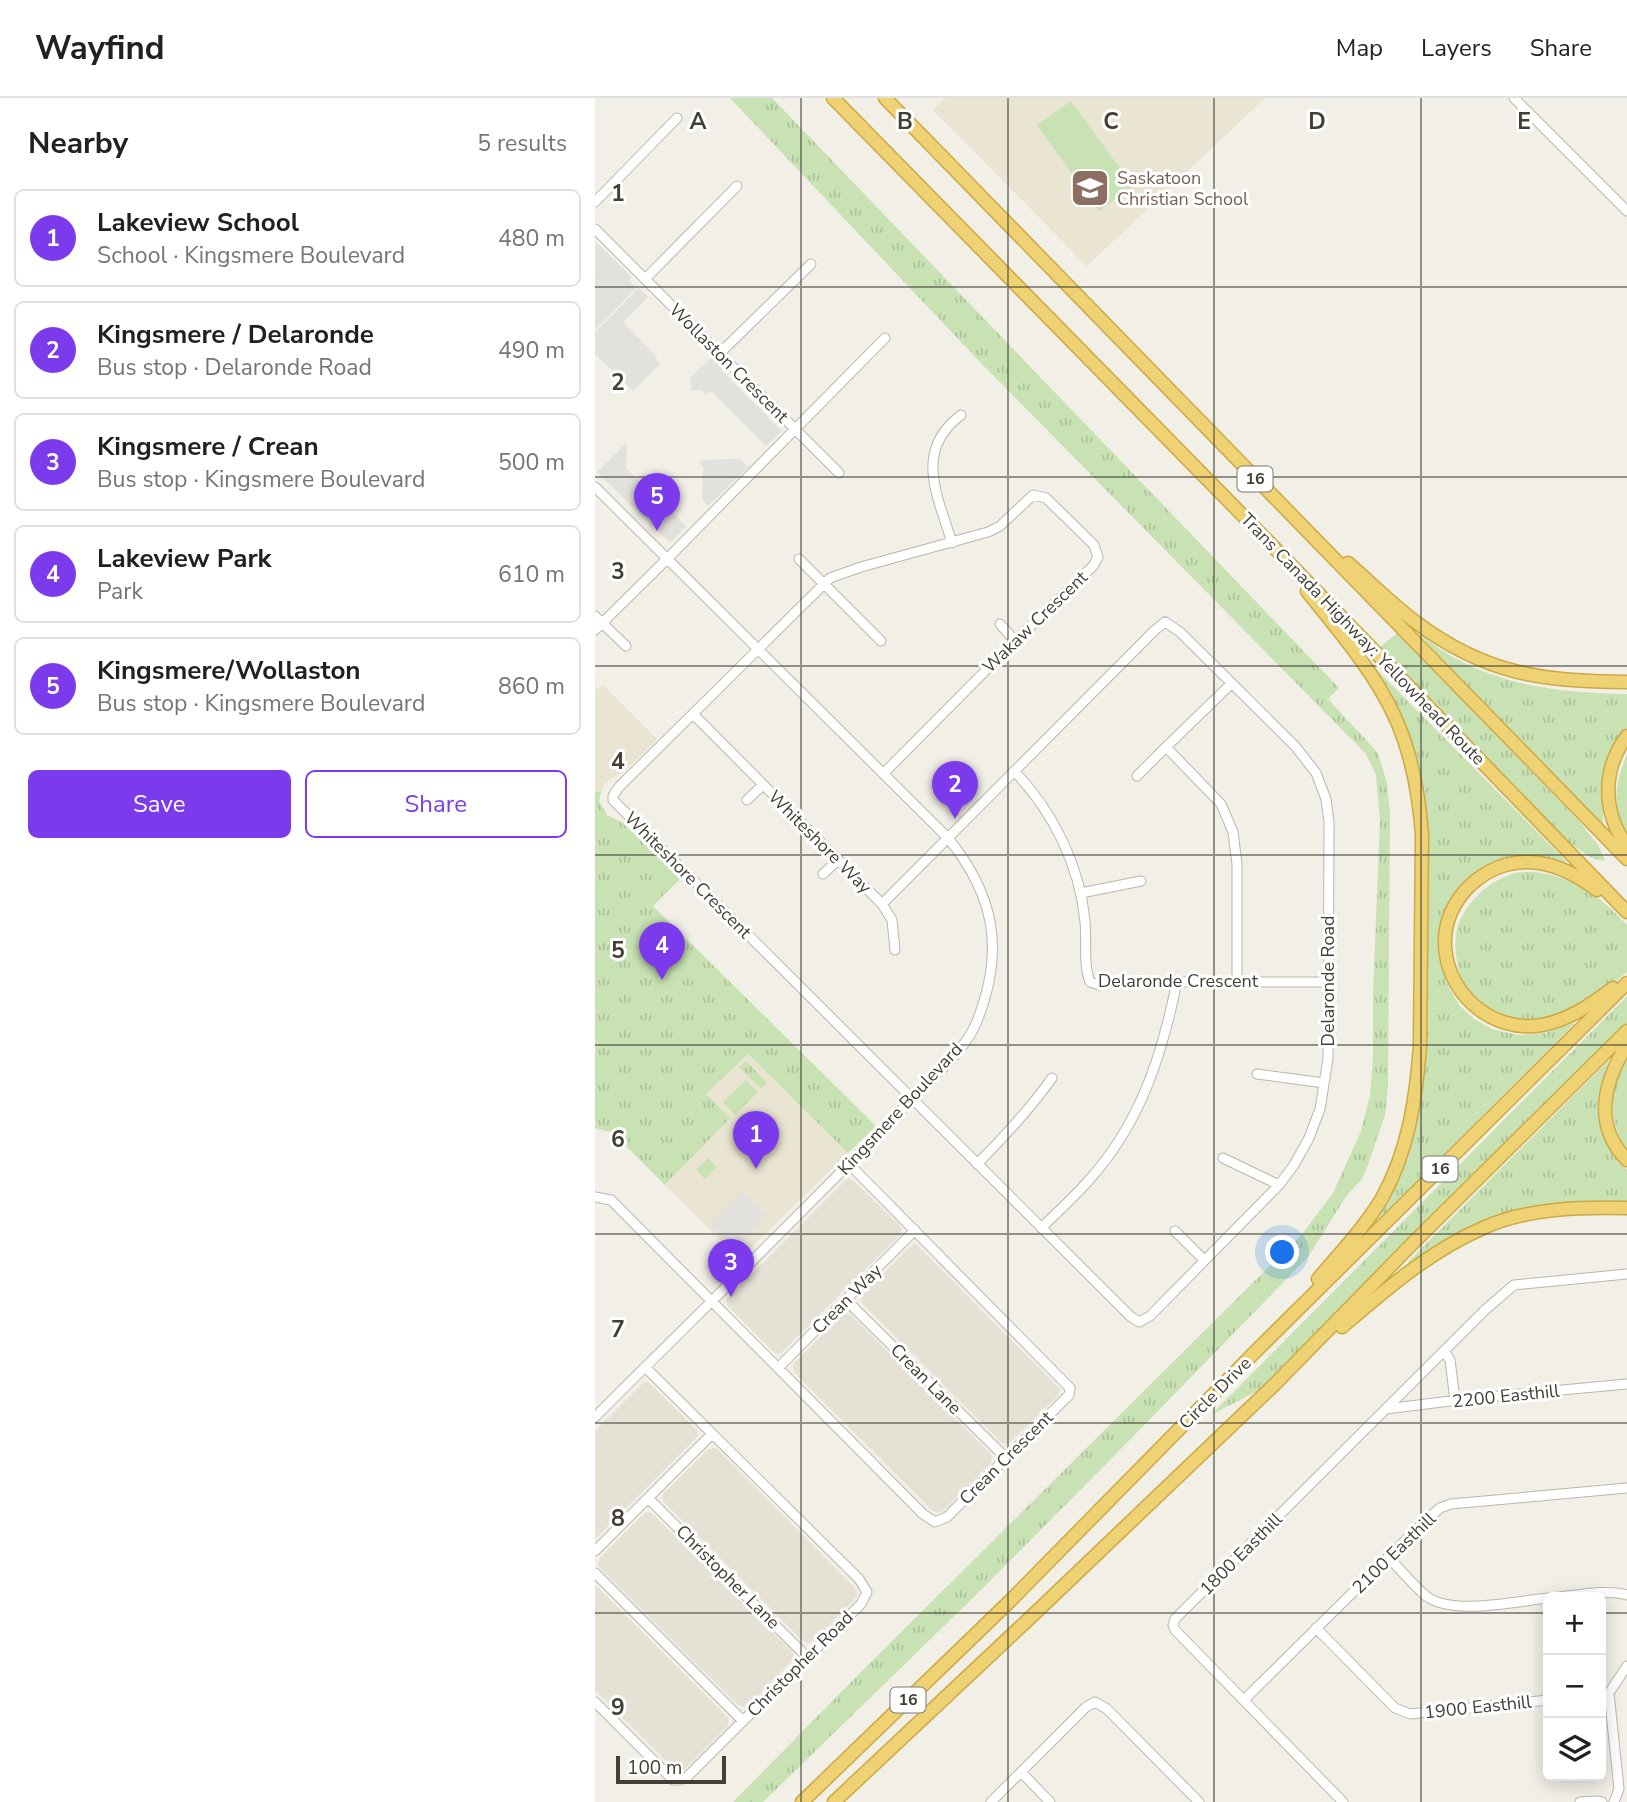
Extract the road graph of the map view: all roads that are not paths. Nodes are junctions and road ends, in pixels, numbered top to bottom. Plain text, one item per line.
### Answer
1 (833, 98) edge
2 (885, 98) edge
3 (1514, 98) edge
4 (677, 118) dead end
5 (737, 186) dead end
6 (595, 202) edge
7 (1627, 211) edge
8 (595, 229) edge
9 (811, 264) dead end
10 (646, 278) junction
11 (885, 338) dead end
12 (720, 353) junction
13 (961, 415) dead end
14 (795, 429) junction
15 (838, 473) dead end
16 (595, 486) edge
17 (1279, 503) junction
18 (1258, 531) junction
19 (952, 543) junction
20 (667, 559) junction
21 (799, 559) dead end
22 (824, 584) junction
23 (597, 623) edge
24 (1000, 624) dead end
25 (880, 641) dead end
26 (1015, 641) junction
27 (626, 646) dead end
28 (759, 649) junction
29 (1627, 682) edge
30 (1231, 684) junction
31 (693, 715) junction
32 (1627, 736) edge
33 (1166, 747) junction
34 (1014, 771) junction
35 (884, 774) junction
36 (1137, 776) dead end
37 (762, 785) junction
38 (747, 800) dead end
39 (948, 838) junction
40 (1627, 846) edge
41 (1627, 859) edge
42 (838, 860) junction
43 (823, 874) dead end
44 (1141, 881) dead end
45 (1081, 893) junction
46 (882, 904) junction
47 (1627, 913) edge
48 (895, 950) dead end
49 (1627, 977) edge
50 (1175, 981) junction
51 (1237, 982) junction
52 (1328, 982) junction
53 (1627, 983) edge
54 (1627, 1031) edge
55 (1627, 1044) edge
56 (1257, 1074) dead end
57 (1052, 1078) dead end
58 (1324, 1083) junction
59 (912, 1099) junction
60 (1223, 1158) dead end
61 (1627, 1160) edge
62 (849, 1164) junction
63 (977, 1164) junction
64 (1279, 1185) junction
65 (595, 1197) edge
66 (1627, 1208) edge
67 (1041, 1228) junction
68 (915, 1230) junction
69 (1175, 1231) dead end
70 (1204, 1260) junction
71 (1627, 1274) edge
72 (846, 1300) junction
73 (711, 1302) junction
74 (1444, 1351) junction
75 (1252, 1355) junction
76 (645, 1367) junction
77 (778, 1368) junction
78 (1275, 1384) junction
79 (1627, 1384) edge
80 (1455, 1400) junction
81 (1386, 1409) junction
82 (595, 1418) edge
83 (712, 1434) junction
84 (1006, 1458) junction
85 (1627, 1488) edge
86 (648, 1498) junction
87 (595, 1551) edge
88 (1388, 1557) junction
89 (595, 1573) edge
90 (1606, 1593) edge
91 (1627, 1595) edge
92 (1543, 1599) edge
93 (1316, 1628) junction
94 (807, 1657) junction
95 (1627, 1666) edge
96 (1606, 1693) edge
97 (1244, 1700) junction
98 (1543, 1701) edge
99 (1606, 1701) edge
100 (595, 1702) edge
101 (743, 1721) junction
102 (1021, 1772) junction
103 (803, 1802) edge
104 (834, 1802) edge
105 (991, 1802) edge
106 (1050, 1802) edge
107 (1199, 1802) edge
108 (1343, 1802) edge
109 (1580, 1802) edge
110 (1602, 1802) edge
111 (1614, 1802) edge

1 - 18 highway, Trans Canada Highway: Yellowhead Route / 16
2 - 17 highway, Trans Canada Highway: Yellowhead Route / 16
3 - 7 street
4 - 6 street
5 - 10 street
8 - 10 street, Wollaston Crescent
9 - 12 street
10 - 12 street, Wollaston Crescent
11 - 14 street
12 - 14 street, Wollaston Crescent
13 - 19 street
14 - 15 street
14 - 20 street, Wollaston Crescent
16 - 20 street, Kingsmere Boulevard
17 - 29 highway
17 - 41 highway, Trans Canada Highway: Yellowhead Route / 16
18 - 47 highway, Trans Canada Highway: Yellowhead Route / 16
18 - 75 highway
19 - 22 street, Wakaw Crescent
19 - 26 street, Wakaw Crescent
20 - 23 street, Wollaston Crescent
20 - 28 street, Kingsmere Boulevard
21 - 22 street
22 - 25 street
22 - 28 street, Wakaw Crescent
23 - 27 street
24 - 26 street
26 - 35 street, Wakaw Crescent
28 - 31 street, Whiteshore Crescent
28 - 35 street, Kingsmere Boulevard
30 - 33 street
30 - 34 street, Delaronde Road
30 - 52 street, Delaronde Road
31 - 37 street, Whiteshore Way
31 - 59 street, Whiteshore Crescent
32 - 40 highway
33 - 36 street
33 - 51 street
34 - 39 street, Delaronde Road
34 - 45 street, Delaronde Crescent
35 - 39 street, Kingsmere Boulevard
37 - 38 street
37 - 42 street, Whiteshore Way
39 - 46 street, Whiteshore Way
39 - 59 street, Kingsmere Boulevard
42 - 43 street
42 - 46 street, Whiteshore Way
44 - 45 street
45 - 50 street, Delaronde Crescent
46 - 48 street
47 - 49 highway
50 - 51 street, Delaronde Crescent
50 - 67 street
51 - 52 street, Delaronde Crescent
52 - 58 street, Delaronde Road
53 - 75 highway, Circle Drive / 16
54 - 78 highway, Circle Drive / 16
55 - 61 highway
56 - 58 street
57 - 63 street
58 - 64 street, Delaronde Road
59 - 62 street, Kingsmere Boulevard
59 - 63 street, Delaronde Road
60 - 64 street
62 - 68 street, Crean Crescent
62 - 73 street, Kingsmere Boulevard
63 - 67 street, Delaronde Road
64 - 70 street, Delaronde Road
65 - 73 street, Crean Crescent
66 - 78 highway
67 - 70 street, Delaronde Road
68 - 72 street, Crean Way
68 - 84 street, Crean Crescent
69 - 70 street
71 - 74 street, 1800 Easthill
72 - 77 street, Crean Way
72 - 84 street, Crean Lane
73 - 76 street, Kingsmere Boulevard
73 - 77 street, Crean Crescent
74 - 80 street
74 - 81 street, 1800 Easthill
75 - 103 highway, Circle Drive / 16
76 - 82 street, Kingsmere Boulevard
76 - 83 street, Christopher Road
77 - 84 street, Crean Crescent
78 - 104 highway, Circle Drive / 16
79 - 80 street, 2200 Easthill
80 - 81 street, 2200 Easthill
81 - 97 street, 1800 Easthill
83 - 86 street
83 - 94 street, Christopher Road
85 - 88 street, 2100 Easthill
86 - 87 street
86 - 94 street, Christopher Lane
88 - 92 street
88 - 93 street, 2100 Easthill
89 - 101 street, Christopher Road
90 - 91 street
93 - 97 street, 2100 Easthill
93 - 98 street, 1900 Easthill
94 - 101 street, Christopher Road
95 - 96 street
97 - 108 street, 1800 Easthill
99 - 111 street
100 - 101 street
102 - 105 street
102 - 106 street
102 - 107 street
109 - 110 street

